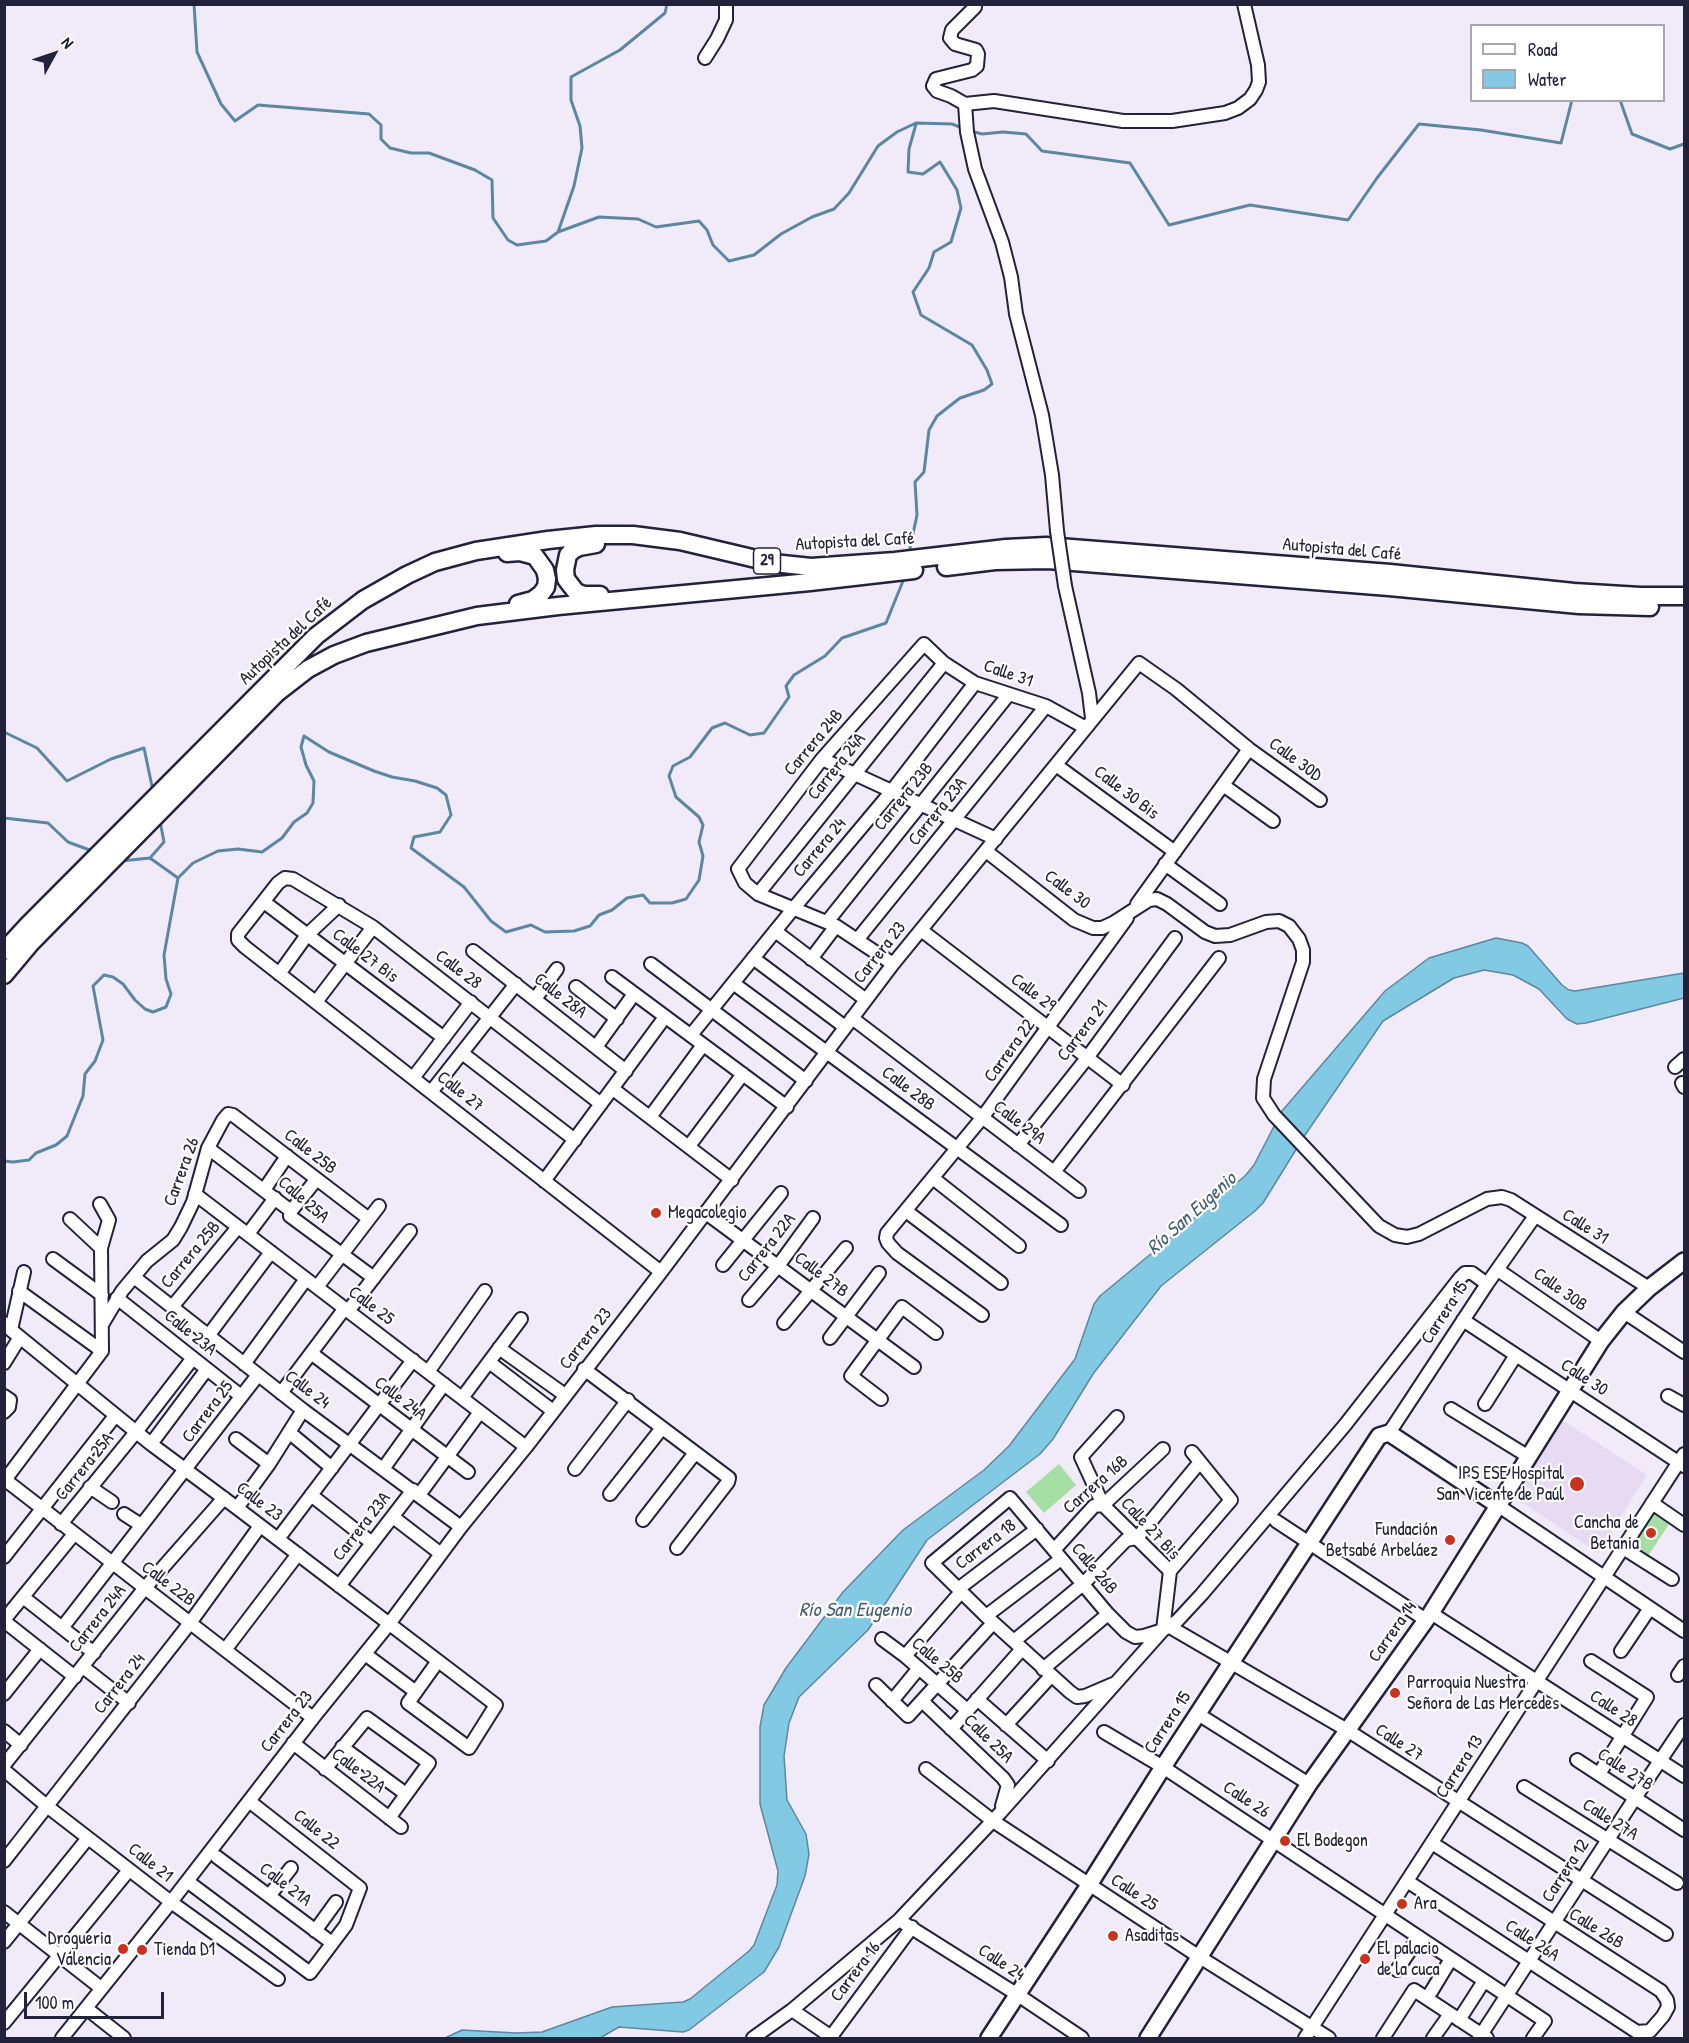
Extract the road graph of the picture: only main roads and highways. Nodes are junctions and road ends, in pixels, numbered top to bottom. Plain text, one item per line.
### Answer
1 (746, 556) junction
2 (741, 588) junction
3 (1684, 596) edge
4 (1684, 606) edge
5 (348, 610) junction
6 (366, 643) junction
7 (4, 951) edge
8 (4, 975) edge
9 (1684, 1261) edge
10 (1499, 1506) junction
11 (989, 2038) edge
12 (1148, 2038) edge

1 - 2 highway
1 - 3 highway, Autopista del Café / 29
1 - 5 highway, Autopista del Café / 29
2 - 4 highway, Autopista del Café / 29
2 - 6 highway, Autopista del Café / 29
5 - 6 highway
5 - 7 highway, Autopista del Café / 29
6 - 8 highway, Autopista del Café / 29
9 - 10 main road, Carrera 14
10 - 11 main road, Carrera 15
10 - 12 main road, Carrera 14

